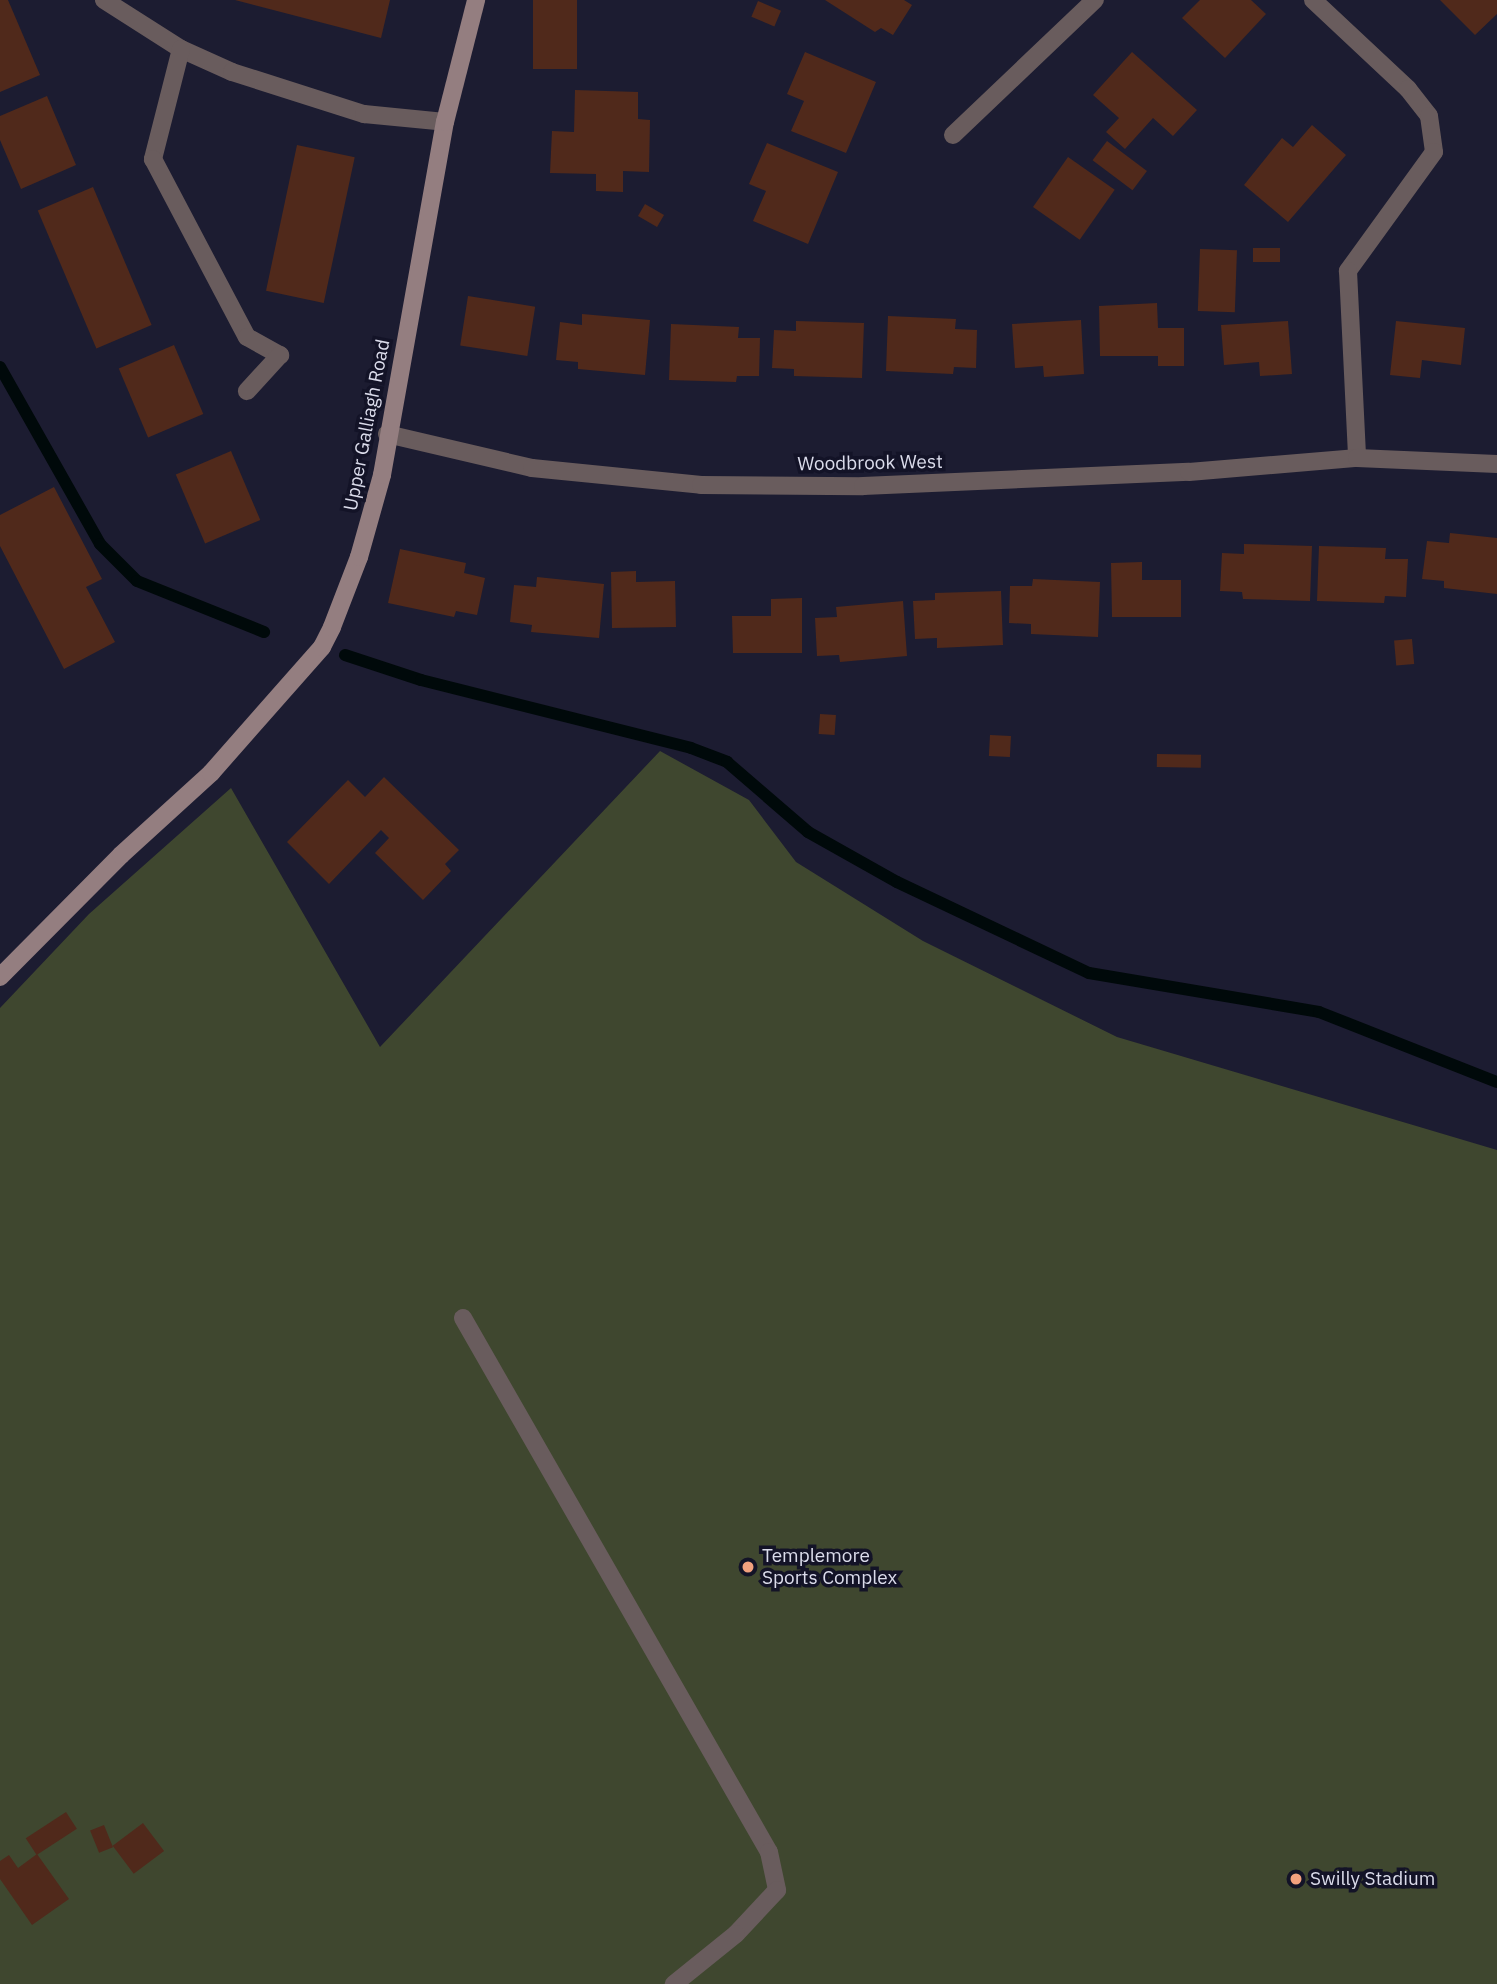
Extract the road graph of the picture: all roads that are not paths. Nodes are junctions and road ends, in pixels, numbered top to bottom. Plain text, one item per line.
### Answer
1 (104, 0) edge
2 (476, 0) edge
3 (1095, 0) edge
4 (1313, 0) edge
5 (181, 49) junction
6 (445, 122) junction
7 (953, 135) dead end
8 (247, 391) dead end
9 (387, 434) junction
10 (1357, 458) junction
11 (1497, 464) edge
12 (0, 977) edge
13 (463, 1318) dead end
14 (674, 1984) edge

1 - 5 street
2 - 6 street, Upper Galliagh Road
3 - 7 street
4 - 10 street
5 - 6 street
5 - 8 street
6 - 9 street, Upper Galliagh Road
9 - 10 street, Woodbrook West
9 - 12 street, Upper Galliagh Road
10 - 11 street, Woodbrook West
13 - 14 street

